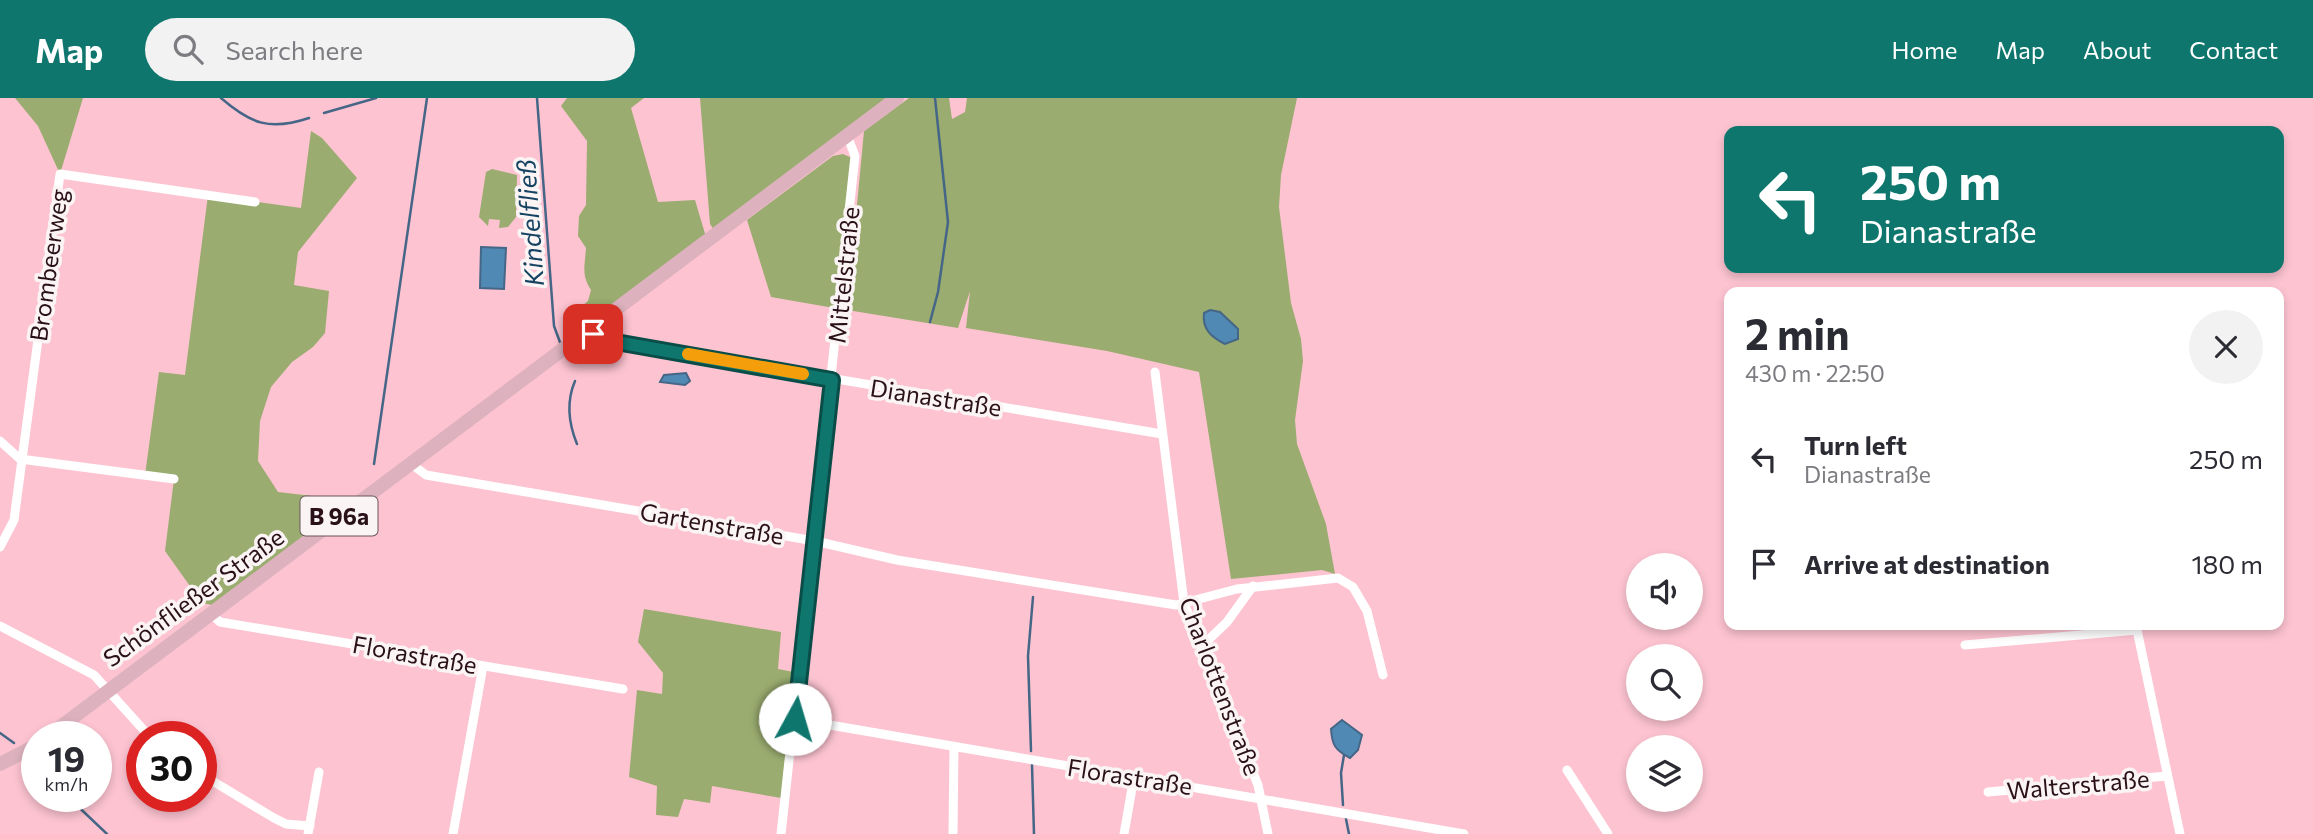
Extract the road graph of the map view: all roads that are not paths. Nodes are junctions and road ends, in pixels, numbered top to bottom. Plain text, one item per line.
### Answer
1 (897, 98) edge
2 (848, 135) junction
3 (255, 202) dead end
4 (589, 330) junction
5 (1155, 372) dead end
6 (832, 380) junction
7 (1162, 434) junction
8 (0, 440) edge
9 (20, 459) junction
10 (410, 463) junction
11 (174, 479) dead end
12 (815, 541) junction
13 (0, 547) edge
14 (1253, 586) junction
15 (1184, 603) junction
16 (210, 613) junction
17 (0, 625) edge
18 (2108, 630) edge
19 (2137, 630) edge
20 (1965, 645) dead end
21 (1201, 647) junction
22 (483, 666) junction
23 (1383, 675) dead end
24 (108, 688) junction
25 (623, 689) dead end
26 (795, 719) junction
27 (67, 721) edge
28 (136, 721) edge
29 (954, 747) junction
30 (21, 753) edge
31 (0, 764) edge
32 (1567, 770) dead end
33 (319, 772) dead end
34 (2167, 776) junction
35 (1134, 777) junction
36 (217, 784) edge
37 (1989, 792) dead end
38 (1263, 798) junction
39 (309, 830) edge
40 (1452, 833) edge
41 (453, 834) edge
42 (781, 834) edge
43 (953, 834) edge
44 (1124, 834) edge
45 (1268, 834) edge
46 (1464, 834) edge
47 (1608, 834) edge
48 (2180, 834) edge

1 - 2 main road, B 96a
2 - 4 main road, B 96a
2 - 6 street, Mittelstraße
3 - 9 street, Brombeerweg
4 - 6 street, Dianastraße
4 - 10 main road, Schönfließer Straße / B 96a
5 - 7 street, Charlottenstraße
6 - 7 street, Dianastraße
6 - 12 street, Mittelstraße
7 - 15 street, Charlottenstraße
8 - 9 street
9 - 11 street
9 - 13 street, Brombeerweg
10 - 12 street, Gartenstraße
10 - 16 main road, Schönfließer Straße / B 96a
12 - 15 street, Gartenstraße
12 - 26 street, Mittelstraße
14 - 15 street, Gartenstraße
14 - 21 street
14 - 23 street, Gartenstraße
15 - 21 street, Charlottenstraße
16 - 22 street, Florastraße
16 - 24 main road, Schönfließer Straße / B 96a
17 - 24 street
18 - 20 street
19 - 34 street
21 - 38 street, Charlottenstraße
22 - 25 street, Florastraße
22 - 41 street
24 - 27 main road, Schönfließer Straße / B 96a
24 - 28 street
26 - 29 street, Florastraße
26 - 42 street, Mittelstraße
29 - 35 street, Florastraße
29 - 43 street
30 - 31 main road
32 - 47 street
33 - 39 street
34 - 37 street, Walterstraße
34 - 48 street
35 - 38 street, Florastraße
35 - 44 street
36 - 39 street
38 - 40 street, Florastraße
38 - 45 street, Charlottenstraße
40 - 46 street, Florastraße

